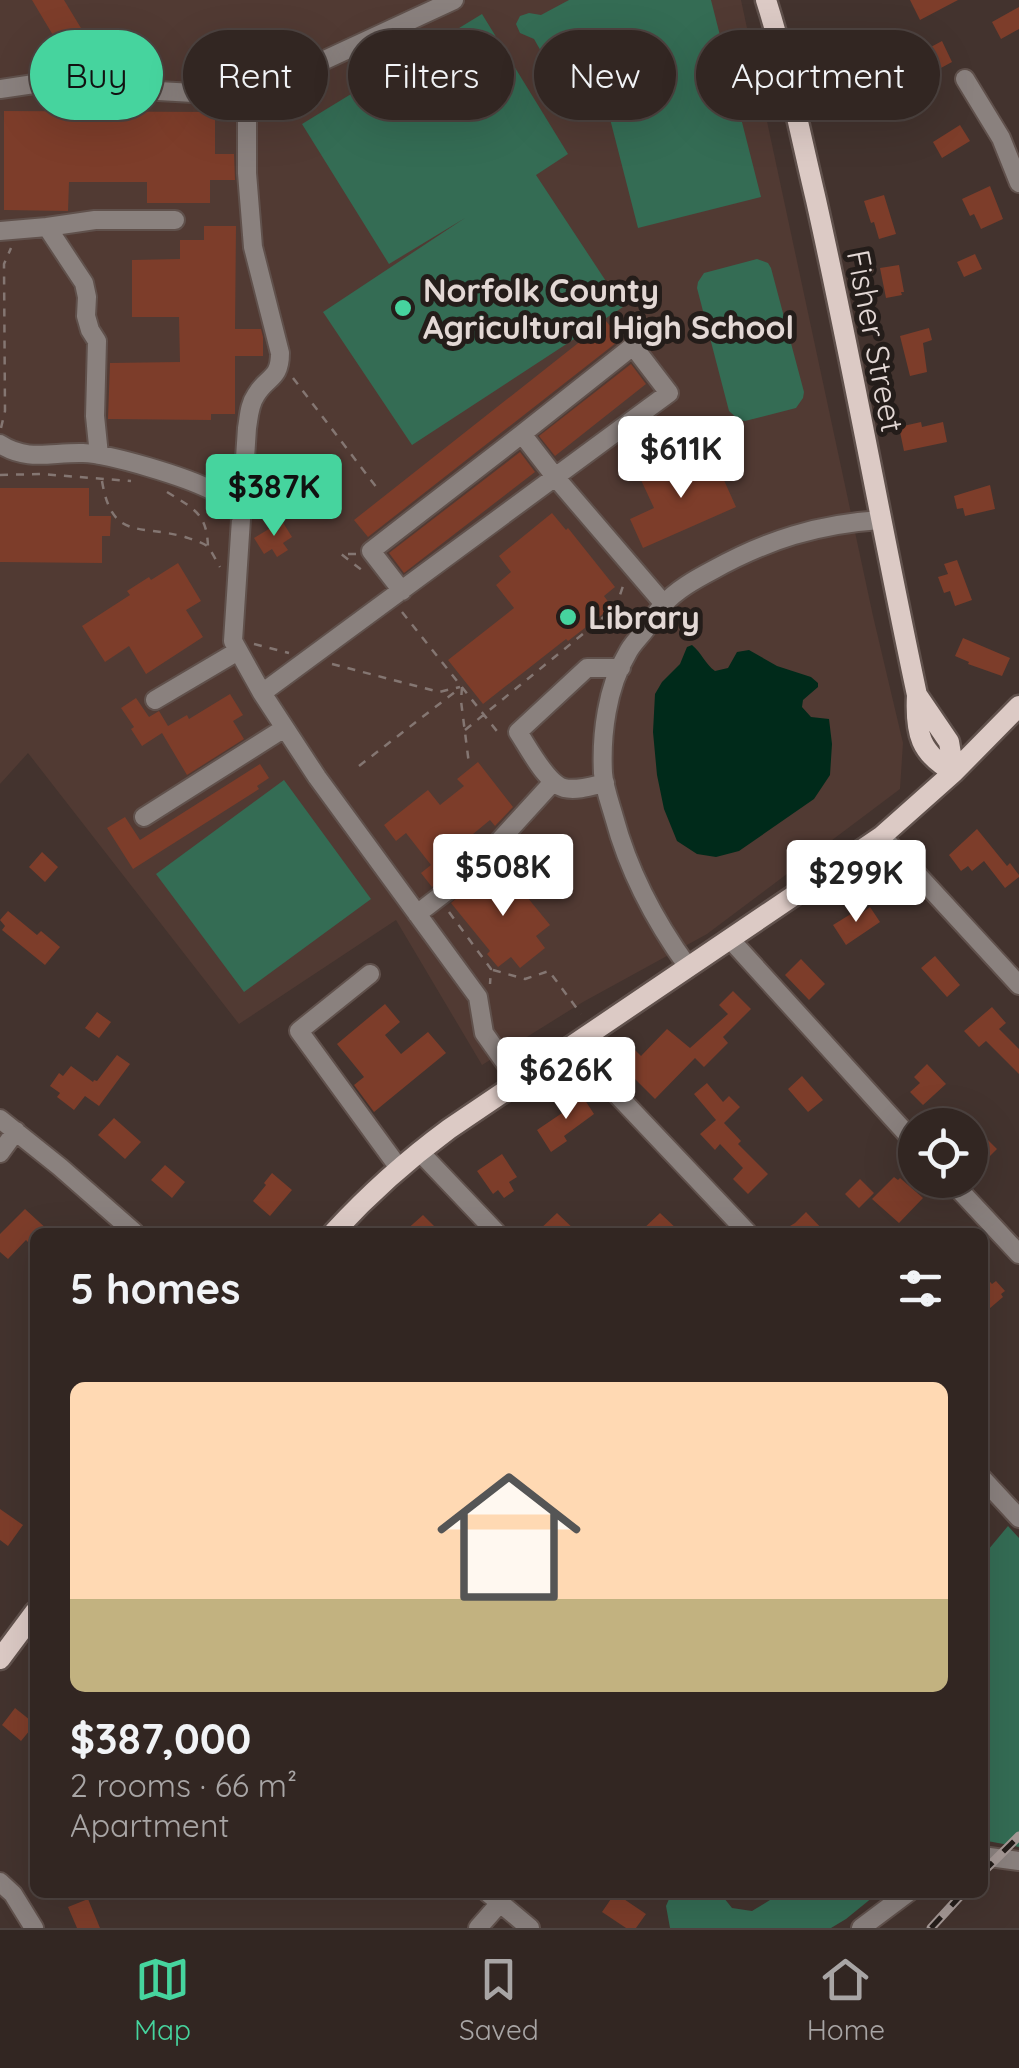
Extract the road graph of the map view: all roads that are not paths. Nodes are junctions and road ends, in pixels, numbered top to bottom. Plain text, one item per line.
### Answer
1 (454, 0) edge
2 (768, 1) edge
3 (328, 58) edge
4 (965, 79) dead end
5 (0, 89) edge
6 (183, 92) edge
7 (247, 120) edge
8 (1019, 184) edge
9 (175, 220) dead end
10 (47, 227) junction
11 (0, 231) edge
12 (522, 434) junction
13 (0, 444) edge
14 (99, 455) junction
15 (556, 478) junction
16 (241, 515) junction
17 (880, 520) junction
18 (400, 599) junction
19 (664, 604) junction
20 (246, 647) junction
21 (621, 668) junction
22 (262, 693) junction
23 (156, 700) dead end
24 (1018, 710) edge
25 (284, 729) junction
26 (954, 772) junction
27 (552, 782) junction
28 (605, 784) junction
29 (144, 817) dead end
30 (882, 836) junction
31 (417, 914) junction
32 (730, 939) junction
33 (688, 967) junction
34 (370, 974) dead end
35 (1019, 985) edge
36 (571, 1046) junction
37 (518, 1081) junction
38 (0, 1119) edge
39 (898, 1124) edge
40 (16, 1131) junction
41 (419, 1151) junction
42 (0, 1153) edge
43 (399, 1168) junction
44 (967, 1198) edge
45 (129, 1228) edge
46 (338, 1228) edge
47 (492, 1228) edge
48 (743, 1228) edge
49 (1019, 1254) edge
50 (988, 1484) edge
51 (1019, 1518) edge
52 (30, 1619) edge
53 (0, 1660) edge
54 (988, 1857) edge
55 (1019, 1861) edge
56 (0, 1882) edge
57 (494, 1898) edge
58 (902, 1898) edge
59 (34, 1928) edge
60 (478, 1928) edge
61 (530, 1928) edge
62 (861, 1928) edge

1 - 3 street
2 - 17 main road, Fisher Street
4 - 8 street
5 - 6 street
7 - 16 street
9 - 10 street
10 - 11 street
10 - 14 street
12 - 15 street
12 - 15 street
12 - 18 street
13 - 14 street
14 - 16 street
15 - 18 street
15 - 19 street
16 - 20 street
17 - 19 street
17 - 26 main road, Fisher Street
18 - 22 street
19 - 21 street
20 - 22 street
20 - 23 street
21 - 27 street
21 - 28 street
22 - 25 street
24 - 26 main road
25 - 29 street
25 - 31 street
26 - 30 main road
27 - 28 street
27 - 31 street
28 - 33 street
30 - 32 main road
30 - 35 street
31 - 37 street
32 - 33 main road
32 - 39 street
33 - 36 main road
34 - 43 street
36 - 37 main road
36 - 48 street
37 - 41 main road
38 - 40 street
40 - 42 street
40 - 45 street
41 - 43 main road
41 - 47 street
43 - 46 main road
44 - 49 street
50 - 51 street
52 - 53 main road
54 - 55 street
56 - 59 street
57 - 60 street
57 - 61 street
58 - 62 street

